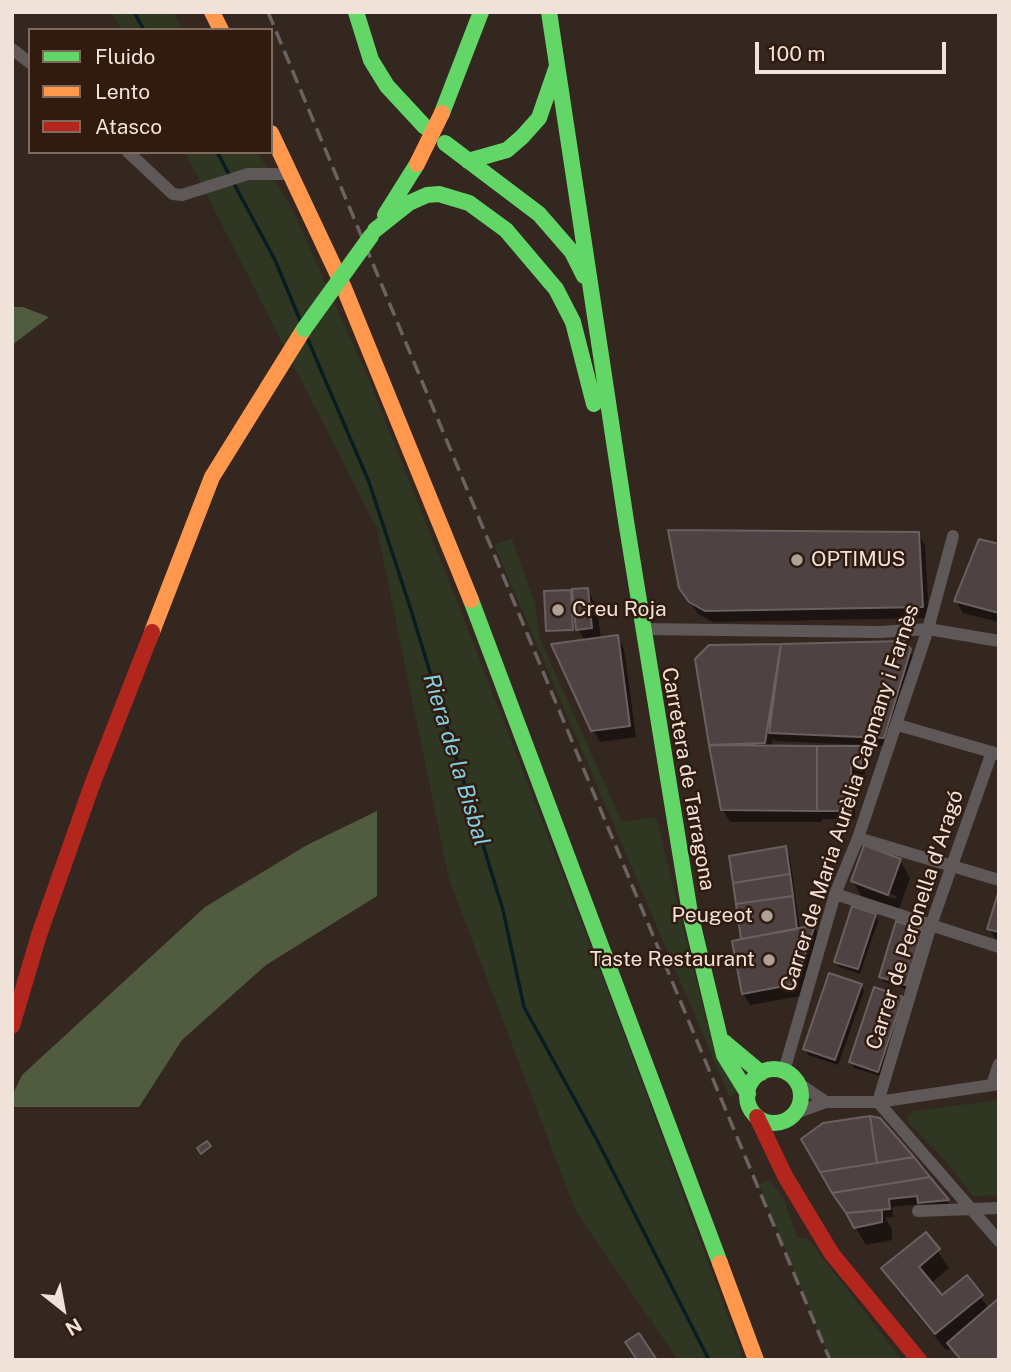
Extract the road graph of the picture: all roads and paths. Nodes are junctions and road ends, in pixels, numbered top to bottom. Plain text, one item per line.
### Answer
1 (212, 12) edge
2 (356, 12) edge
3 (471, 12) edge
4 (481, 12) edge
5 (549, 12) edge
6 (220, 28) edge
7 (12, 50) edge
8 (28, 62) edge
9 (558, 63) junction
10 (463, 64) junction
11 (425, 127) dead end
12 (273, 137) edge
13 (445, 143) dead end
14 (130, 154) edge
15 (468, 161) junction
16 (291, 174) junction
17 (373, 233) junction
18 (591, 292) junction
19 (626, 521) junction
20 (953, 536) dead end
21 (643, 629) junction
22 (929, 629) junction
23 (999, 641) edge
24 (898, 724) junction
25 (995, 753) edge
26 (858, 838) junction
27 (952, 865) junction
28 (999, 880) edge
29 (835, 894) junction
30 (931, 925) junction
31 (999, 947) edge
32 (12, 1026) edge
33 (723, 1040) junction
34 (999, 1064) edge
35 (784, 1071) junction
36 (761, 1073) junction
37 (797, 1083) junction
38 (995, 1084) edge
39 (748, 1094) junction
40 (827, 1101) junction
41 (878, 1102) junction
42 (757, 1117) junction
43 (791, 1117) junction
44 (776, 1157) junction
45 (999, 1208) edge
46 (970, 1209) junction
47 (918, 1211) dead end
48 (999, 1241) edge
49 (756, 1360) edge
50 (919, 1360) edge

1 - 6 main road
2 - 11 main road
3 - 10 main road
4 - 10 main road
5 - 9 main road
7 - 8 street
9 - 15 main road
9 - 18 main road
10 - 17 main road, bridge
12 - 16 main road
13 - 15 main road
14 - 16 street
15 - 18 main road
16 - 49 main road
17 - 19 main road
17 - 32 main road, bridge
18 - 19 main road
19 - 21 main road, Carretera de Tarragona
20 - 22 street, Carrer de Maria Aurèlia Capmany i Farnès
21 - 22 street
21 - 33 main road, Carretera de Tarragona
22 - 23 street
22 - 24 street, Carrer de Maria Aurèlia Capmany i Farnès
24 - 25 street
24 - 26 street, Carrer de Maria Aurèlia Capmany i Farnès
25 - 27 street, Carrer de Peronella d'Aragó
26 - 27 street
26 - 29 street, Carrer de Maria Aurèlia Capmany i Farnès
27 - 28 street
27 - 30 street, Carrer de Peronella d'Aragó
29 - 30 street
29 - 35 street, Carrer de Maria Aurèlia Capmany i Farnès
30 - 31 street
30 - 41 street, Carrer de Peronella d'Aragó
33 - 36 main road
33 - 39 main road, Carretera de Tarragona
34 - 38 street
35 - 36 main road
35 - 37 main road
36 - 39 main road
37 - 40 street
37 - 43 main road
38 - 41 street
39 - 42 main road
40 - 41 street
40 - 43 street
41 - 46 street
42 - 43 main road
42 - 44 main road
43 - 44 main road
44 - 50 main road
45 - 46 street
46 - 47 street
46 - 48 street

